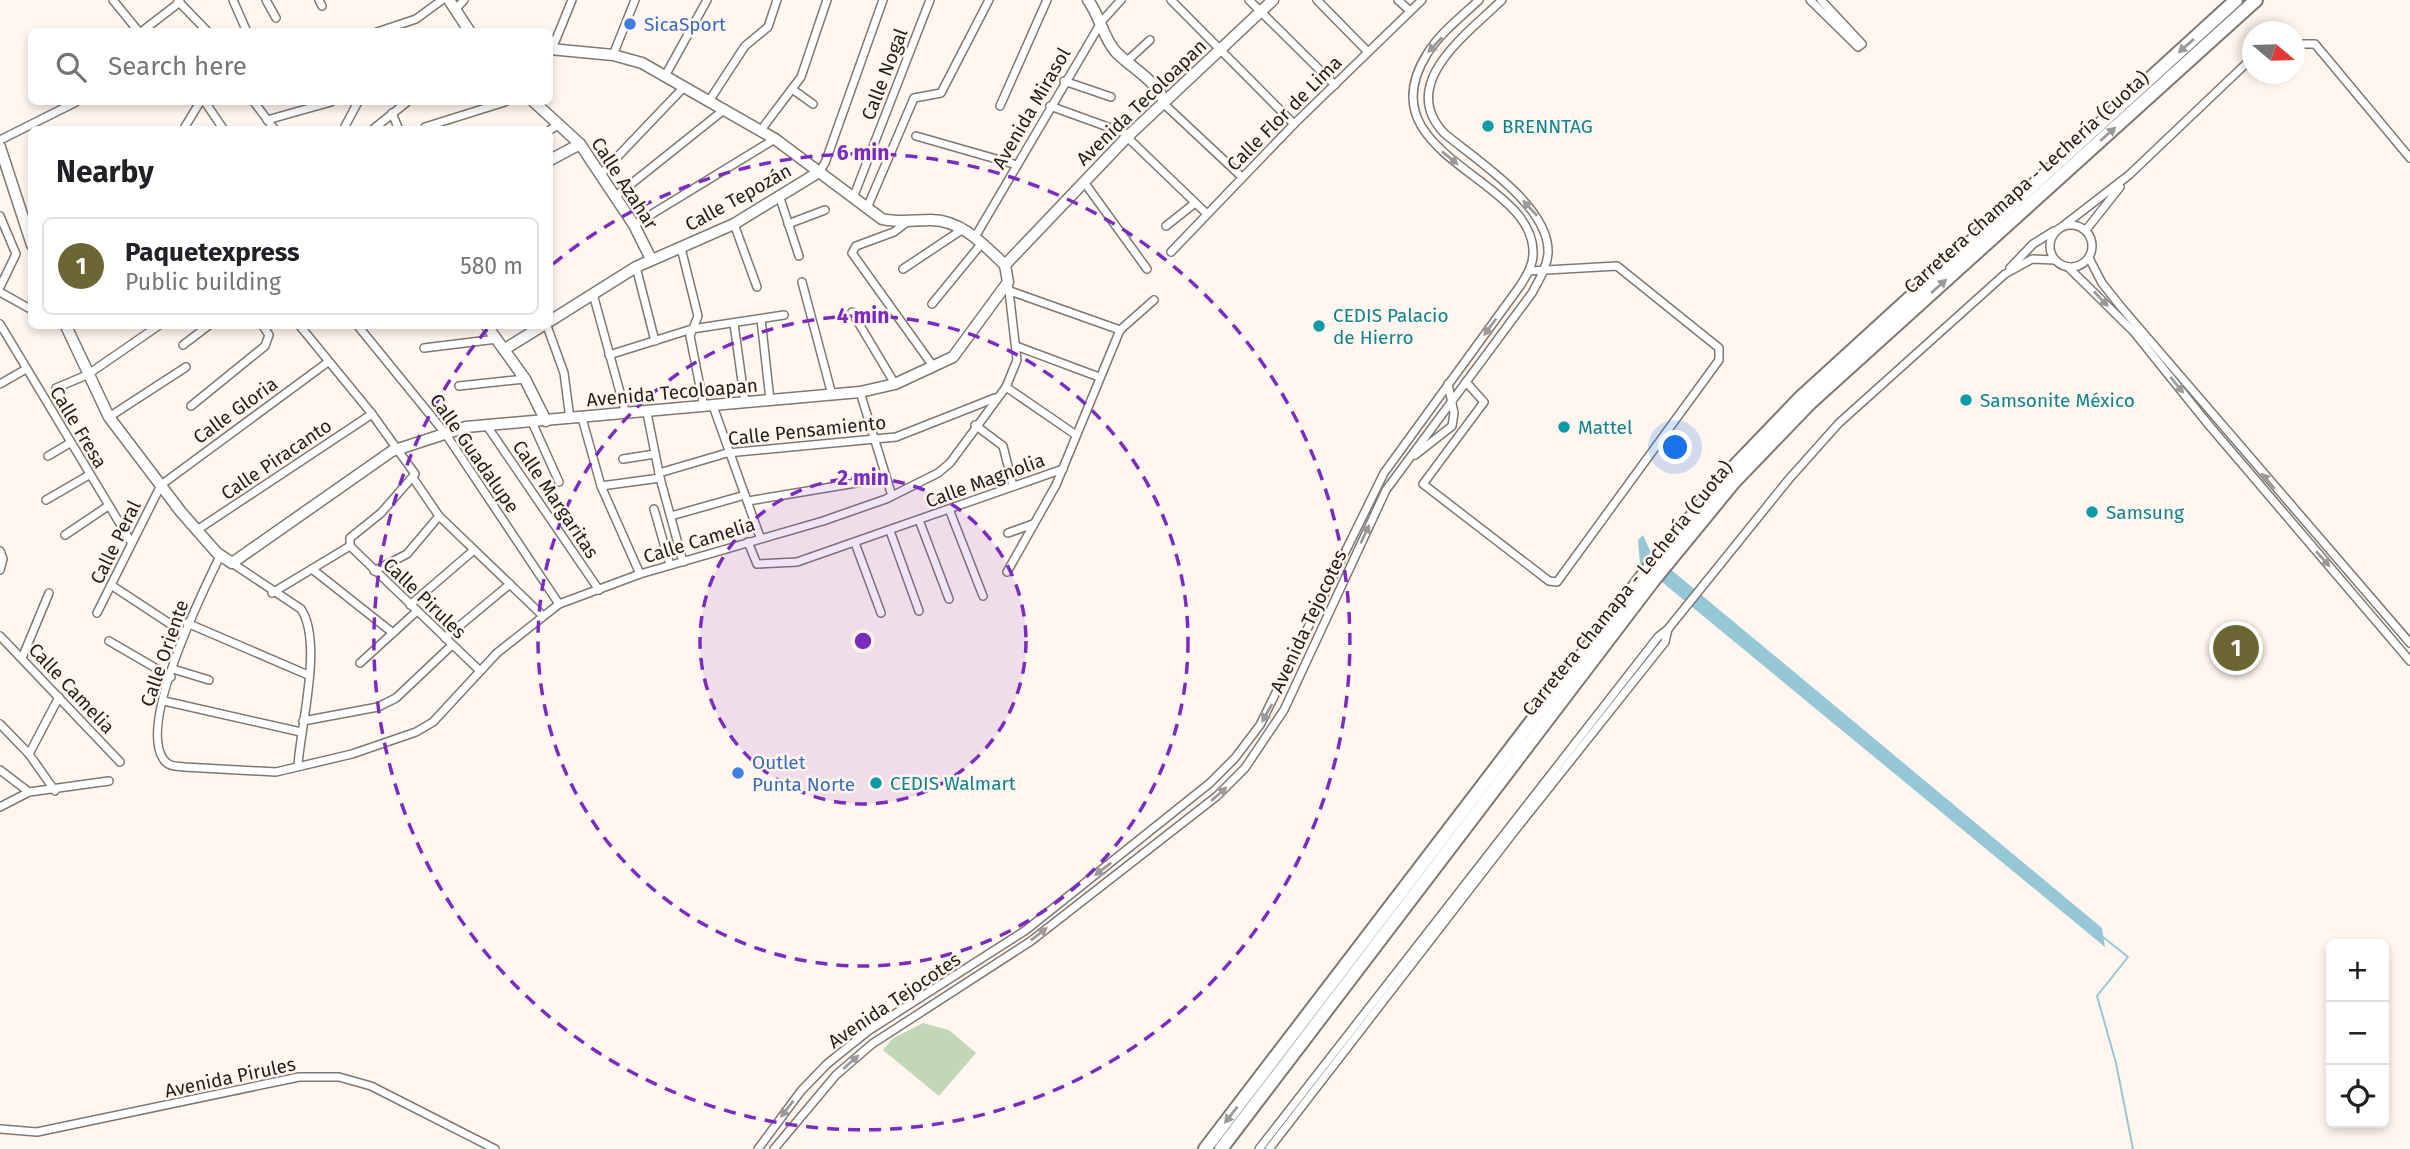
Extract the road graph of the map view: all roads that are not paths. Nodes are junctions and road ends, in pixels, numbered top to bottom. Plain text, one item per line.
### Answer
1 (112, 0) edge
2 (233, 0) edge
3 (266, 0) edge
4 (442, 0) edge
5 (449, 0) edge
6 (464, 0) edge
7 (572, 0) edge
8 (635, 0) edge
9 (706, 0) edge
10 (777, 0) edge
11 (827, 0) edge
12 (883, 0) edge
13 (930, 0) edge
14 (989, 0) edge
15 (1046, 0) edge
16 (1088, 0) edge
17 (1121, 0) edge
18 (1171, 0) edge
19 (1249, 0) edge
20 (1273, 0) edge
21 (1317, 0) edge
22 (1398, 0) edge
23 (1422, 0) edge
24 (1479, 0) edge
25 (1502, 0) edge
26 (1810, 0) edge
27 (1821, 0) edge
28 (2236, 0) edge
29 (179, 1) edge
30 (2256, 1) edge
31 (455, 10) junction
32 (1410, 11) junction
33 (1262, 12) junction
34 (276, 18) dead end
35 (1102, 21) junction
36 (136, 28) edge
37 (145, 28) edge
38 (204, 28) edge
39 (248, 28) edge
40 (389, 28) edge
41 (467, 28) edge
42 (1150, 40) dead end
43 (553, 44) edge
44 (2305, 44) edge
45 (553, 49) edge
46 (1220, 50) junction
47 (1368, 52) junction
48 (613, 55) junction
49 (1126, 62) junction
50 (2242, 68) edge
51 (665, 76) junction
52 (1064, 81) junction
53 (1335, 85) junction
54 (684, 87) junction
55 (792, 89) junction
56 (1111, 97) dead end
57 (709, 101) junction
58 (813, 104) dead end
59 (1164, 104) junction
60 (71, 105) edge
61 (200, 105) edge
62 (204, 105) edge
63 (256, 105) edge
64 (320, 105) edge
65 (356, 105) edge
66 (403, 105) edge
67 (495, 105) edge
68 (536, 105) edge
69 (1000, 106) dead end
70 (1050, 106) junction
71 (724, 109) junction
72 (392, 113) junction
73 (267, 120) junction
74 (1294, 124) junction
75 (38, 126) edge
76 (186, 126) edge
77 (221, 126) edge
78 (272, 126) edge
79 (345, 126) edge
80 (377, 126) edge
81 (398, 126) edge
82 (428, 126) edge
83 (554, 127) edge
84 (28, 130) edge
85 (761, 130) junction
86 (916, 136) dead end
87 (1129, 136) junction
88 (775, 139) junction
89 (0, 140) edge
90 (580, 144) junction
91 (0, 147) edge
92 (553, 158) edge
93 (2410, 158) edge
94 (1017, 164) junction
95 (819, 172) junction
96 (601, 174) junction
97 (2129, 175) junction
98 (1242, 177) junction
99 (1084, 182) junction
100 (616, 196) junction
101 (780, 198) junction
102 (853, 198) junction
103 (1195, 203) junction
104 (867, 208) junction
105 (825, 210) dead end
106 (1206, 213) junction
107 (0, 216) edge
108 (907, 222) junction
109 (734, 224) junction
110 (789, 224) junction
111 (634, 225) junction
112 (1167, 226) dead end
113 (2060, 228) junction
114 (963, 229) junction
115 (2086, 230) junction
116 (28, 234) edge
117 (978, 240) junction
118 (681, 248) junction
119 (1171, 252) dead end
120 (799, 256) dead end
121 (2089, 258) junction
122 (651, 259) junction
123 (2055, 260) junction
124 (1005, 265) junction
125 (636, 267) junction
126 (2068, 267) junction
127 (903, 269) dead end
128 (1147, 269) dead end
129 (1529, 271) junction
130 (1543, 271) junction
131 (2005, 274) junction
132 (802, 282) dead end
133 (1009, 286) junction
134 (757, 287) dead end
135 (0, 289) edge
136 (593, 294) junction
137 (1154, 300) dead end
138 (932, 304) dead end
139 (28, 307) edge
140 (852, 312) dead end
141 (784, 315) dead end
142 (761, 319) junction
143 (553, 320) edge
144 (734, 324) junction
145 (0, 326) edge
146 (68, 329) edge
147 (154, 329) edge
148 (204, 329) edge
149 (264, 329) edge
150 (302, 329) edge
151 (360, 329) edge
152 (489, 329) edge
153 (538, 329) edge
154 (548, 329) edge
155 (692, 329) junction
156 (1120, 330) junction
157 (497, 339) junction
158 (655, 341) junction
159 (183, 345) dead end
160 (1016, 346) junction
161 (424, 348) dead end
162 (505, 349) junction
163 (609, 355) junction
164 (328, 362) junction
165 (933, 366) junction
166 (186, 367) dead end
167 (26, 369) junction
168 (87, 375) junction
169 (1099, 377) junction
170 (525, 379) junction
171 (1466, 382) junction
172 (1448, 383) junction
173 (0, 384) edge
174 (895, 384) junction
175 (459, 386) dead end
176 (1006, 387) junction
177 (56, 388) dead end
178 (860, 392) junction
179 (832, 395) junction
180 (995, 398) junction
181 (770, 400) junction
182 (1451, 402) junction
183 (746, 403) junction
184 (191, 406) dead end
185 (709, 407) junction
186 (647, 412) junction
187 (372, 414) junction
188 (626, 414) junction
189 (109, 417) junction
190 (582, 418) junction
191 (570, 419) junction
192 (546, 421) junction
193 (532, 422) junction
194 (975, 425) junction
195 (487, 426) junction
196 (445, 433) junction
197 (1076, 435) junction
198 (873, 440) junction
199 (70, 443) junction
200 (398, 448) junction
201 (727, 453) junction
202 (655, 454) junction
203 (48, 456) dead end
204 (623, 459) dead end
205 (1408, 460) junction
206 (1063, 469) junction
207 (89, 475) junction
208 (659, 475) junction
209 (413, 478) junction
210 (886, 478) junction
211 (559, 482) dead end
212 (161, 485) junction
213 (601, 486) junction
214 (1013, 486) junction
215 (892, 496) junction
216 (747, 498) junction
217 (46, 500) dead end
218 (108, 506) junction
219 (654, 509) dead end
220 (949, 509) junction
221 (439, 516) junction
222 (671, 516) junction
223 (919, 520) junction
224 (1033, 524) junction
225 (197, 530) junction
226 (890, 531) junction
227 (1009, 533) dead end
228 (65, 535) dead end
229 (760, 537) junction
230 (131, 542) junction
231 (748, 542) junction
232 (855, 544) junction
233 (350, 546) junction
234 (474, 550) junction
235 (0, 551) edge
236 (220, 556) junction
237 (1664, 558) junction
238 (683, 562) junction
239 (232, 563) junction
240 (670, 565) junction
241 (312, 569) junction
242 (0, 570) edge
243 (374, 571) junction
244 (1007, 572) dead end
245 (640, 574) junction
246 (1648, 577) junction
247 (510, 584) junction
248 (111, 585) junction
249 (599, 590) junction
250 (49, 593) dead end
251 (272, 593) junction
252 (983, 596) dead end
253 (949, 599) dead end
254 (559, 604) junction
255 (414, 608) junction
256 (919, 611) dead end
257 (97, 613) dead end
258 (881, 614) dead end
259 (543, 616) junction
260 (187, 623) junction
261 (1668, 629) junction
262 (184, 633) junction
263 (393, 633) junction
264 (0, 636) edge
265 (445, 638) junction
266 (109, 641) dead end
267 (2410, 643) edge
268 (452, 645) junction
269 (22, 658) junction
270 (2410, 661) edge
271 (360, 663) dead end
272 (480, 671) junction
273 (172, 673) junction
274 (308, 676) junction
275 (209, 680) dead end
276 (59, 697) junction
277 (164, 701) junction
278 (303, 721) junction
279 (157, 723) joint
280 (0, 724) edge
281 (301, 732) junction
282 (29, 754) junction
283 (120, 762) dead end
284 (298, 765) junction
285 (0, 770) edge
286 (109, 781) dead end
287 (55, 790) junction
288 (29, 792) junction
289 (0, 807) edge
290 (818, 1073) junction
291 (827, 1085) junction
292 (0, 1129) edge
293 (495, 1149) edge
294 (758, 1149) edge
295 (774, 1149) edge
296 (1205, 1149) edge
297 (1220, 1149) edge
298 (1259, 1149) edge
299 (1269, 1149) edge

1 - 36 street
2 - 39 street
3 - 34 street
4 - 40 street
5 - 31 street
6 - 31 street
7 - 43 street
8 - 48 street
9 - 51 street
10 - 57 street
11 - 55 street
12 - 95 street, Calle Tepozán
13 - 102 street, Calle Nogal
14 - 104 street
15 - 69 street
16 - 35 street
17 - 35 street, Avenida Mirasol
18 - 46 street
19 - 33 street
20 - 33 street, Avenida Tecoloapan
21 - 47 street
22 - 32 street
23 - 32 street, Calle Flor de Lima
24 -> 129 street
130 -> 25 street, Avenida Tejocotes
26 - 27 street
28 -> 237 highway, Carretera Chamapa - Lechería (Cuota)
29 - 37 street
29 - 38 street
237 -> 30 highway, Carretera Chamapa - Lechería (Cuota)
31 - 41 street
32 - 47 street, Calle Flor de Lima
33 - 46 street, Avenida Tecoloapan
33 - 53 street
35 - 49 street
35 - 52 street, Avenida Mirasol
42 - 49 street
44 - 93 street
45 - 48 street
46 - 59 street, Avenida Tecoloapan
46 - 74 street
47 - 53 street, Calle Flor de Lima
48 - 51 street
49 - 59 street
50 - 97 street
51 - 54 street
52 - 56 street
52 - 70 street, Avenida Mirasol
53 - 74 street, Calle Flor de Lima
54 - 57 street
54 - 96 street
55 - 58 street
55 - 85 street
57 - 71 street
59 - 87 street, Avenida Tecoloapan
59 - 98 street
60 - 75 street
61 - 76 street
62 - 77 street
63 - 73 street
64 - 73 street
65 - 79 street
66 - 72 street
67 - 82 street
68 - 83 street, Calle Azahar
70 - 87 street
70 - 94 street, Avenida Mirasol
71 - 85 street
71 - 100 street
72 - 80 street
72 - 81 street
73 - 78 street
74 - 98 street, Calle Flor de Lima
83 - 90 street, Calle Azahar
84 - 89 street
85 - 88 street
86 - 94 street
87 - 99 street, Avenida Tecoloapan
87 - 103 street
88 - 95 street
88 - 111 street
90 - 92 street
90 - 96 street, Calle Azahar
91 - 116 street
94 - 117 street, Avenida Mirasol
95 - 101 street, Calle Tepozán
95 - 102 street
96 - 100 street, Calle Azahar
97 - 113 street
97 - 115 street
98 - 106 street, Calle Flor de Lima
99 - 124 street, Avenida Tecoloapan
99 - 128 street
100 - 111 street, Calle Azahar
101 - 109 street, Calle Tepozán
101 - 110 street
102 - 104 street
103 - 106 street
103 - 112 street
104 - 108 street
105 - 110 street
106 - 119 street, Calle Flor de Lima
107 - 135 street
108 - 114 street
108 - 165 street
109 - 118 street, Calle Tepozán
109 - 134 street
110 - 120 street
111 - 122 street, Calle Azahar
113 - 115 street
113 - 123 street
113 - 131 street
114 - 117 street
114 - 127 street
115 - 121 street
117 - 124 street
117 - 138 street, Avenida Mirasol
118 - 122 street, Calle Tepozán
118 - 155 street
121 - 126 street
267 -> 121 street
122 - 125 street, Calle Tepozán
123 - 126 street
123 - 131 street
124 - 133 street
125 - 136 street, Calle Tepozán
125 - 158 street
126 -> 270 street
129 - 130 street
129 -> 172 street, Avenida Tejocotes
130 - 171 street, Avenida Tejocotes
130 - 171 street
131 - 261 street
132 - 179 street
133 - 156 street
133 - 160 street, Calle Camelia
133 - 165 street, Avenida Tecoloapan
135 - 139 street
136 - 143 street, Calle Tepozán
136 - 163 street
137 - 156 street
140 - 174 street
141 - 142 street
142 - 144 street
142 - 181 street
144 - 155 street
144 - 183 street
145 - 167 street, Calle Fresa
146 - 168 street
147 - 168 street
148 - 159 street
149 - 184 street
150 - 164 street
151 - 196 street, Calle Guadalupe
152 - 157 street
153 - 162 street, Calle Tepozán
154 - 191 street
155 - 158 street
155 - 185 street
156 - 169 street
157 - 161 street
157 - 162 street
158 - 163 street
160 - 169 street
160 - 176 street, Calle Camelia
162 - 170 street
163 - 188 street
164 - 187 street
164 - 212 street, Calle Gloria
165 - 174 street, Avenida Tecoloapan
166 - 189 street
167 - 173 street
167 - 199 street, Calle Fresa
168 - 177 street
168 - 189 street
169 - 197 street
170 - 175 street
170 - 192 street
171 - 182 street, Avenida Tejocotes
172 - 182 street
172 -> 290 street, Avenida Tejocotes
174 - 178 street, Avenida Tecoloapan
176 - 180 street, Calle Camelia
176 - 197 street
178 - 179 street, Avenida Tecoloapan
178 - 198 street
179 - 181 street, Avenida Tecoloapan
180 - 194 street, Calle Camelia
180 - 198 street, Calle Pensamiento
181 - 183 street, Avenida Tecoloapan
182 - 205 street, Avenida Tejocotes
182 - 205 street
183 - 185 street, Avenida Tecoloapan
185 - 186 street, Avenida Tecoloapan
185 - 201 street
186 - 188 street, Avenida Tecoloapan
186 - 202 street
187 - 200 street
187 - 225 street, Calle Piracanto
188 - 190 street, Avenida Tecoloapan
189 - 212 street
190 - 191 street, Avenida Tecoloapan
190 - 213 street
191 - 192 street, Avenida Tecoloapan
192 - 193 street, Avenida Tecoloapan
193 - 195 street, Avenida Tecoloapan
193 - 211 street
194 - 214 street
194 - 215 street, Calle Camelia
195 - 196 street, Avenida Tecoloapan
195 - 249 street, Calle Margaritas
196 - 200 street, Avenida Tecoloapan
196 - 254 street, Calle Guadalupe
197 - 206 street
198 - 201 street, Calle Pensamiento
198 - 210 street
199 - 203 street
199 - 207 street, Calle Fresa
200 - 209 street
200 - 239 street, Avenida Tecoloapan
201 - 208 street, Calle Pensamiento
201 - 216 street
202 - 204 street
202 - 208 street
291 -> 205 street, Avenida Tejocotes
206 - 214 street, Calle Magnolia
206 - 224 street
207 - 217 street
207 - 218 street, Calle Fresa
208 - 213 street, Calle Pensamiento
208 - 222 street
209 - 221 street
209 - 233 street
210 - 215 street
210 - 216 street
212 - 225 street
212 - 230 street, Calle Peral
213 - 245 street
214 - 220 street, Calle Magnolia
215 - 229 street, Calle Camelia
216 - 222 street
216 - 229 street
218 - 228 street
218 - 230 street, Calle Fresa
219 - 240 street
220 - 223 street, Calle Magnolia
220 - 252 street
221 - 234 street
221 - 243 street
222 - 238 street
223 - 226 street, Calle Magnolia
223 - 253 street
224 - 227 street
224 - 244 street
225 - 236 street
226 - 232 street, Calle Magnolia
226 - 256 street
229 - 231 street, Calle Camelia
230 - 248 street, Calle Peral
231 - 232 street, Calle Magnolia
231 - 238 street, Calle Camelia
232 - 258 street
233 - 241 street
233 - 243 street, Calle Pirules
234 - 247 street
234 - 255 street
235 - 242 street
236 - 239 street
236 - 260 street, Calle Oriente
237 - 246 highway, Carretera Chamapa - Lechería (Cuota)
238 - 240 street, Calle Camelia
239 - 251 street
240 - 245 street, Calle Camelia
241 - 251 street
241 - 263 street
243 - 255 street, Calle Pirules
245 - 249 street, Calle Camelia
246 -> 296 highway, Carretera Chamapa - Lechería (Cuota)
246 - 297 highway, Carretera Chamapa - Lechería (Cuota)
247 - 259 street
247 - 265 street
248 - 257 street, Calle Peral
248 - 262 street
249 - 254 street, Calle Camelia
250 - 269 street
251 - 274 street
254 - 259 street, Calle Camelia
255 - 263 street
255 - 265 street, Calle Pirules
259 - 272 street, Calle Camelia
260 - 262 street, Calle Oriente
260 - 274 street
261 - 298 street
261 - 299 street
262 - 273 street, Calle Oriente
263 - 271 street
264 - 269 street, Calle Camelia
265 - 268 street, Calle Pirules
266 - 273 street
268 - 272 street, Calle Pirules
268 - 278 street
269 - 276 street, Calle Camelia
272 - 284 street, Calle Camelia
273 - 275 street
273 - 277 street, Calle Oriente
274 - 278 street
276 - 282 street
276 - 283 street, Calle Camelia
277 - 279 street, Calle Oriente
277 - 281 street
278 - 281 street
279 - 284 street, Calle Camelia
280 - 282 street
281 - 284 street
282 - 287 street
285 - 288 street
286 - 287 street
287 - 288 street
288 - 289 street
290 - 291 street
290 -> 294 street, Avenida Tejocotes
291 - 295 street, Avenida Tejocotes
292 - 293 street, Avenida Pirules

